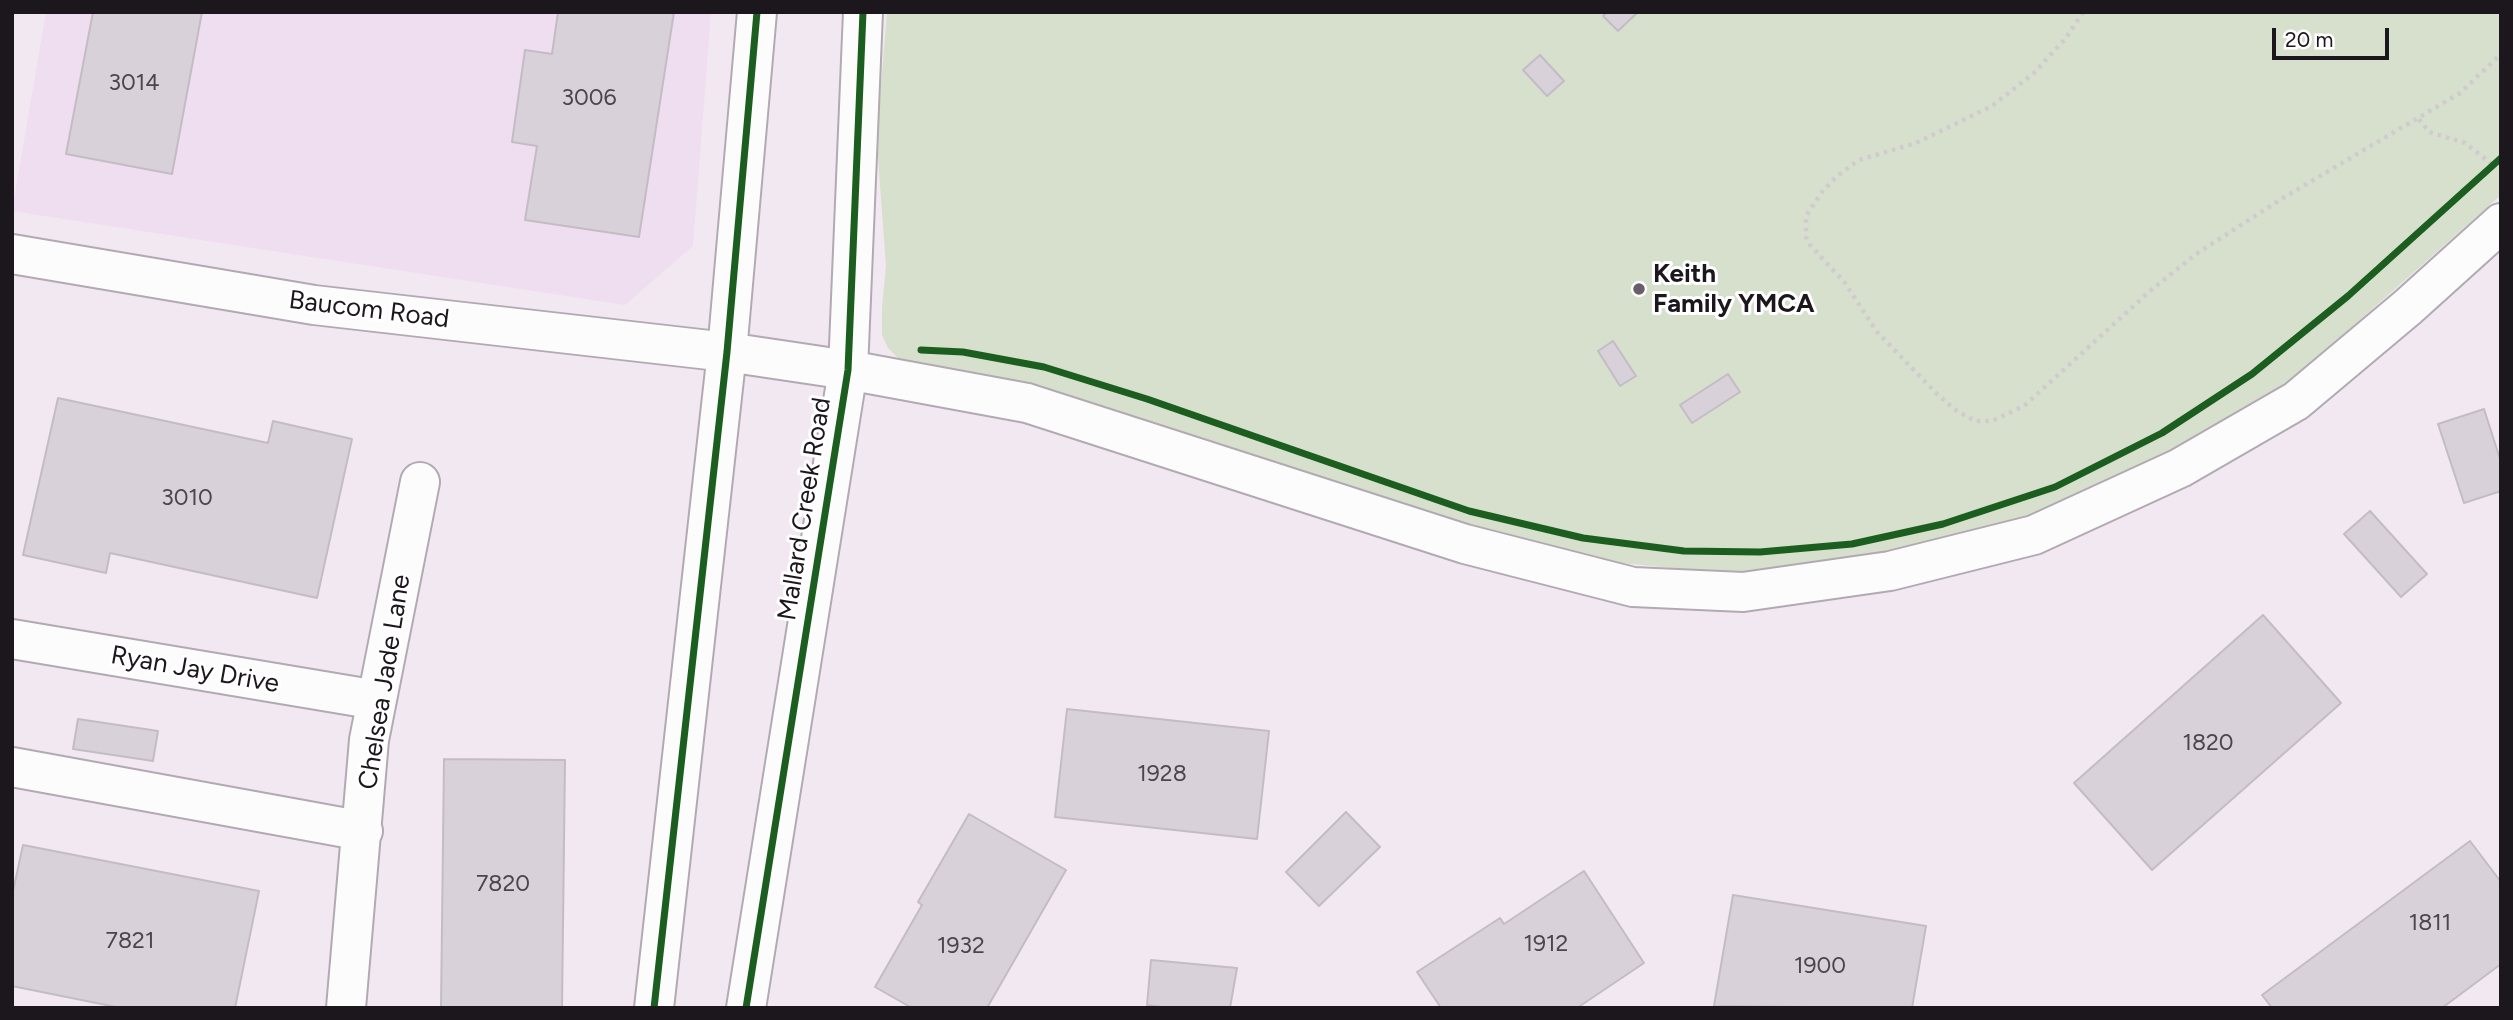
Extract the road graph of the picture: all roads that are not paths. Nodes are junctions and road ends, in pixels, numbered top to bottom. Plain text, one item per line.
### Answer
1 (757, 12) edge
2 (863, 12) edge
3 (2501, 223) edge
4 (12, 254) edge
5 (727, 352) junction
6 (848, 370) junction
7 (420, 482) dead end
8 (12, 639) edge
9 (377, 701) junction
10 (12, 767) edge
11 (363, 831) junction
12 (346, 1008) edge
13 (654, 1008) edge
14 (746, 1008) edge

1 - 5 street
2 - 6 street, Mallard Creek Road
3 - 6 street, Baucom Road
4 - 5 street, Baucom Road
5 - 6 street, Baucom Road
5 - 13 street
6 - 14 street, Mallard Creek Road
7 - 9 street, Chelsea Jade Lane
8 - 9 street, Ryan Jay Drive
9 - 11 street, Chelsea Jade Lane
10 - 11 street
11 - 12 street, Chelsea Jade Lane

